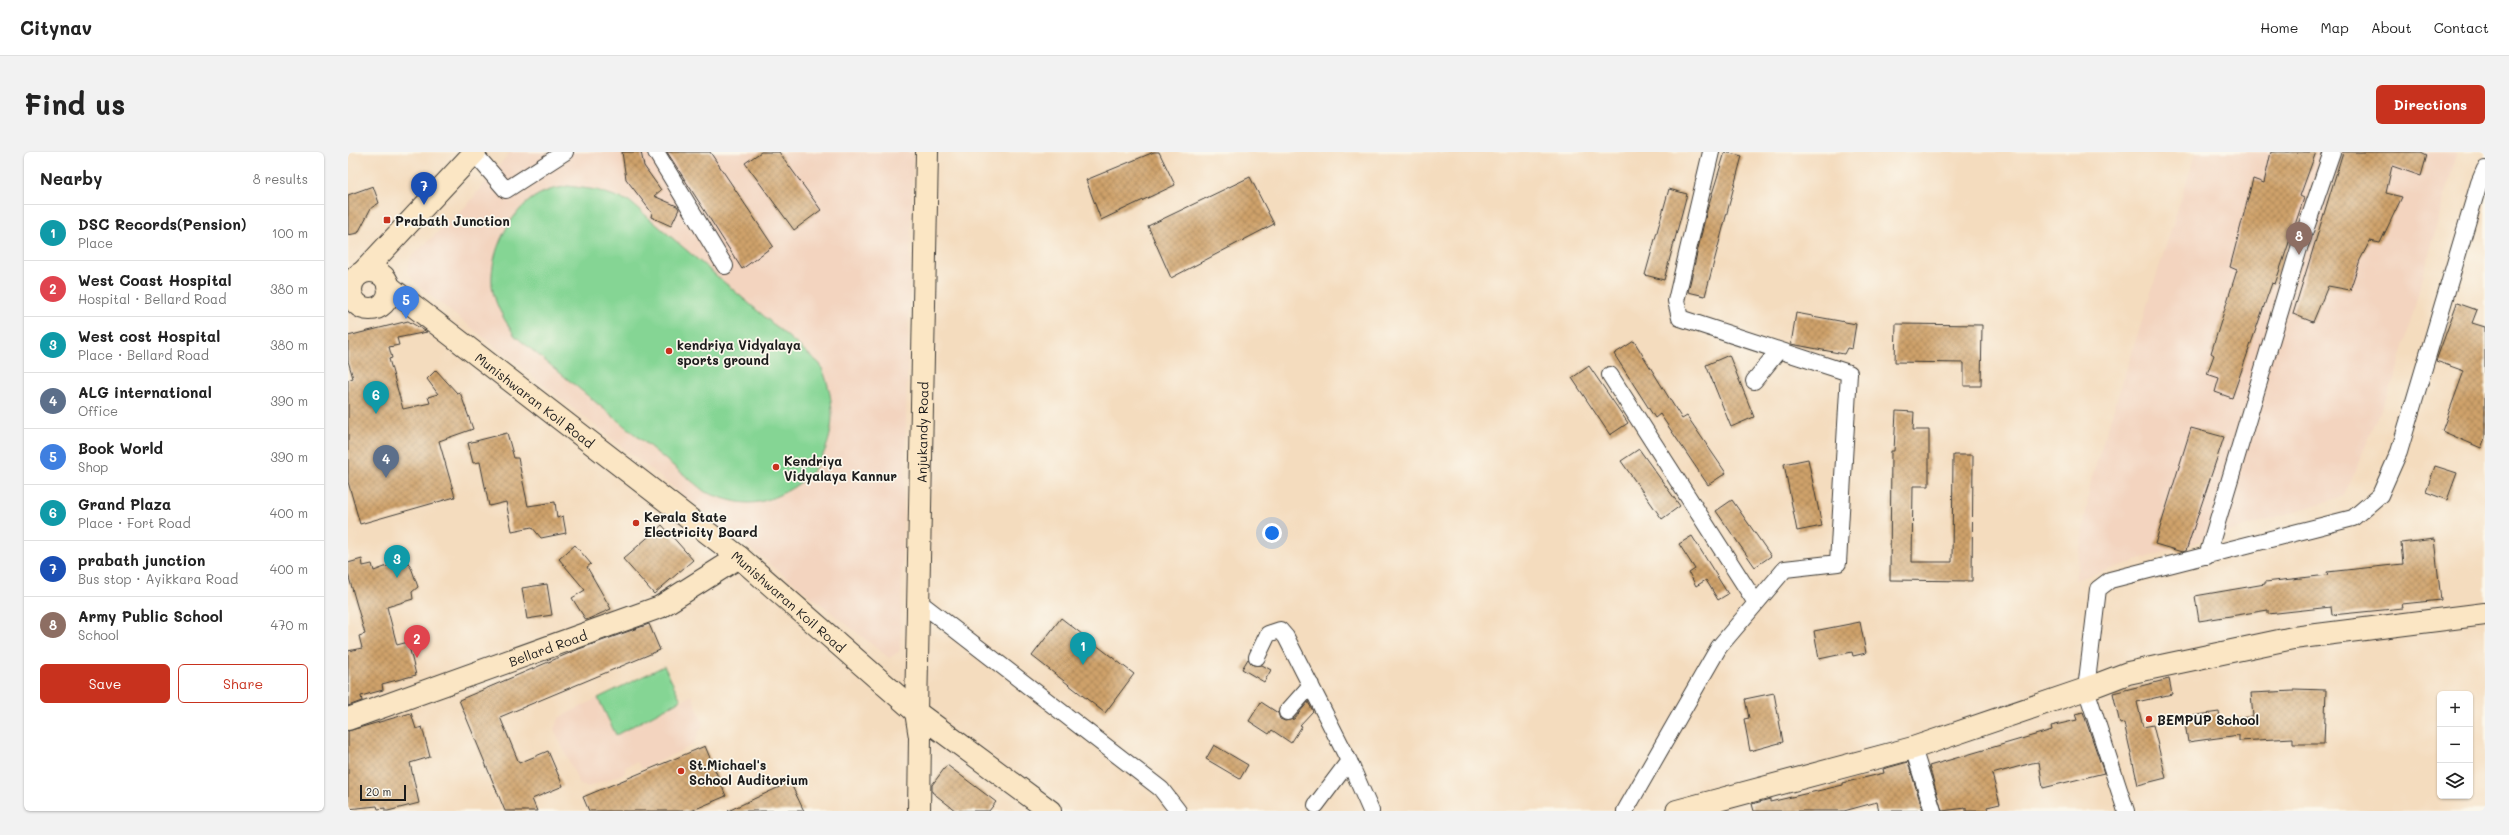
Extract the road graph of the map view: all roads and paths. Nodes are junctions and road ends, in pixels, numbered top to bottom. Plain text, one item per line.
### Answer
1 (475, 152) edge
2 (565, 152) edge
3 (656, 152) edge
4 (927, 152) edge
5 (1711, 152) edge
6 (2332, 152) edge
7 (2485, 169) edge
8 (725, 266) dead end
9 (366, 291) edge
10 (1778, 351) junction
11 (1610, 375) dead end
12 (1754, 381) dead end
13 (2207, 556) junction
14 (739, 557) junction
15 (918, 601) junction
16 (1756, 603) junction
17 (2485, 614) edge
18 (1257, 657) dead end
19 (1311, 685) junction
20 (2086, 690) junction
21 (916, 712) junction
22 (1288, 712) dead end
23 (348, 719) edge
24 (1913, 748) junction
25 (1349, 761) junction
26 (1316, 805) dead end
27 (920, 811) edge
28 (1050, 811) edge
29 (1178, 811) edge
30 (1371, 811) edge
31 (1625, 811) edge
32 (1677, 811) edge
33 (1933, 811) edge
34 (2126, 811) edge

1 - 2 street
1 - 9 street
3 - 8 street
4 - 15 street, Anjukandy Road
5 - 10 street
6 - 13 street
7 - 13 street
9 - 14 street, Munishwaran Koil Road
10 - 12 street
10 - 16 street
11 - 16 street
13 - 20 street
14 - 21 street, Munishwaran Koil Road
14 - 23 street, Bellard Road
15 - 21 street, Anjukandy Road
15 - 29 street
16 - 31 street
17 - 20 street
18 - 19 street
19 - 22 street
19 - 25 street
20 - 24 street
20 - 34 street
21 - 27 street, Anjukandy Road
21 - 28 street, Munishwaran Koil Road
24 - 32 street
24 - 33 street
25 - 26 street
25 - 30 street

